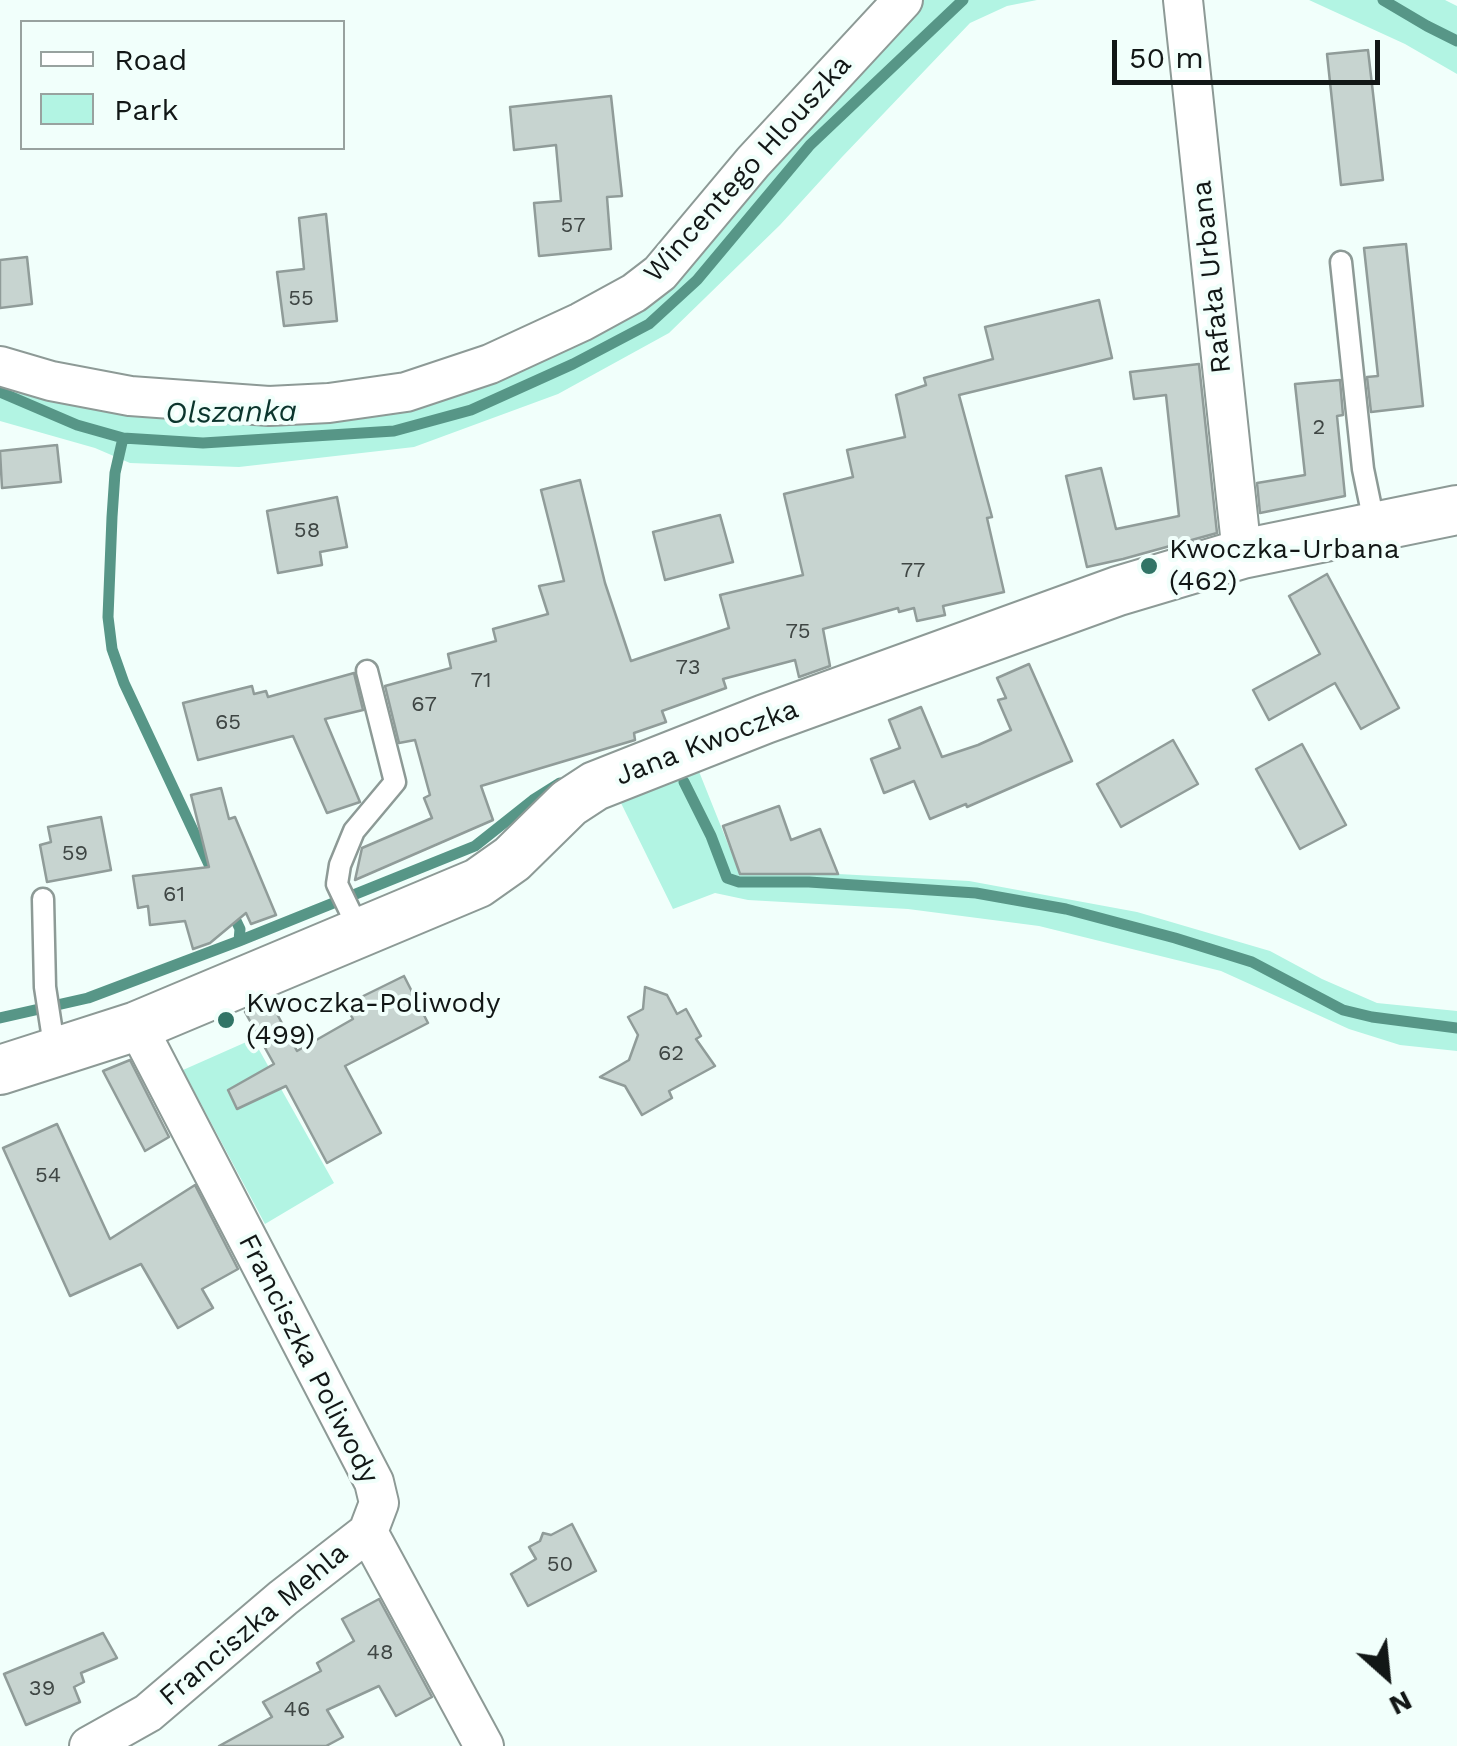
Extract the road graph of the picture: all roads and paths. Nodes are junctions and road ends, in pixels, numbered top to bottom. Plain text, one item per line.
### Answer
1 (903, 0) edge
2 (1183, 0) edge
3 (1341, 262) dead end
4 (0, 366) edge
5 (1457, 510) edge
6 (1375, 528) junction
7 (1242, 554) junction
8 (367, 671) dead end
9 (43, 899) dead end
10 (355, 923) junction
11 (136, 1026) junction
12 (53, 1044) junction
13 (0, 1070) edge
14 (368, 1532) junction
15 (89, 1746) edge
16 (484, 1746) edge

1 - 4 street, Wincentego Hlouszka
2 - 7 street, Rafała Urbana
3 - 6 lane
5 - 6 street, Jana Kwoczka
6 - 7 street, Jana Kwoczka
7 - 10 street, Jana Kwoczka
8 - 10 lane
9 - 12 lane
10 - 11 street, Jana Kwoczka
11 - 12 street, Jana Kwoczka
11 - 14 street, Franciszka Poliwody
12 - 13 street, Jana Kwoczka
14 - 15 street, Franciszka Mehla
14 - 16 street

